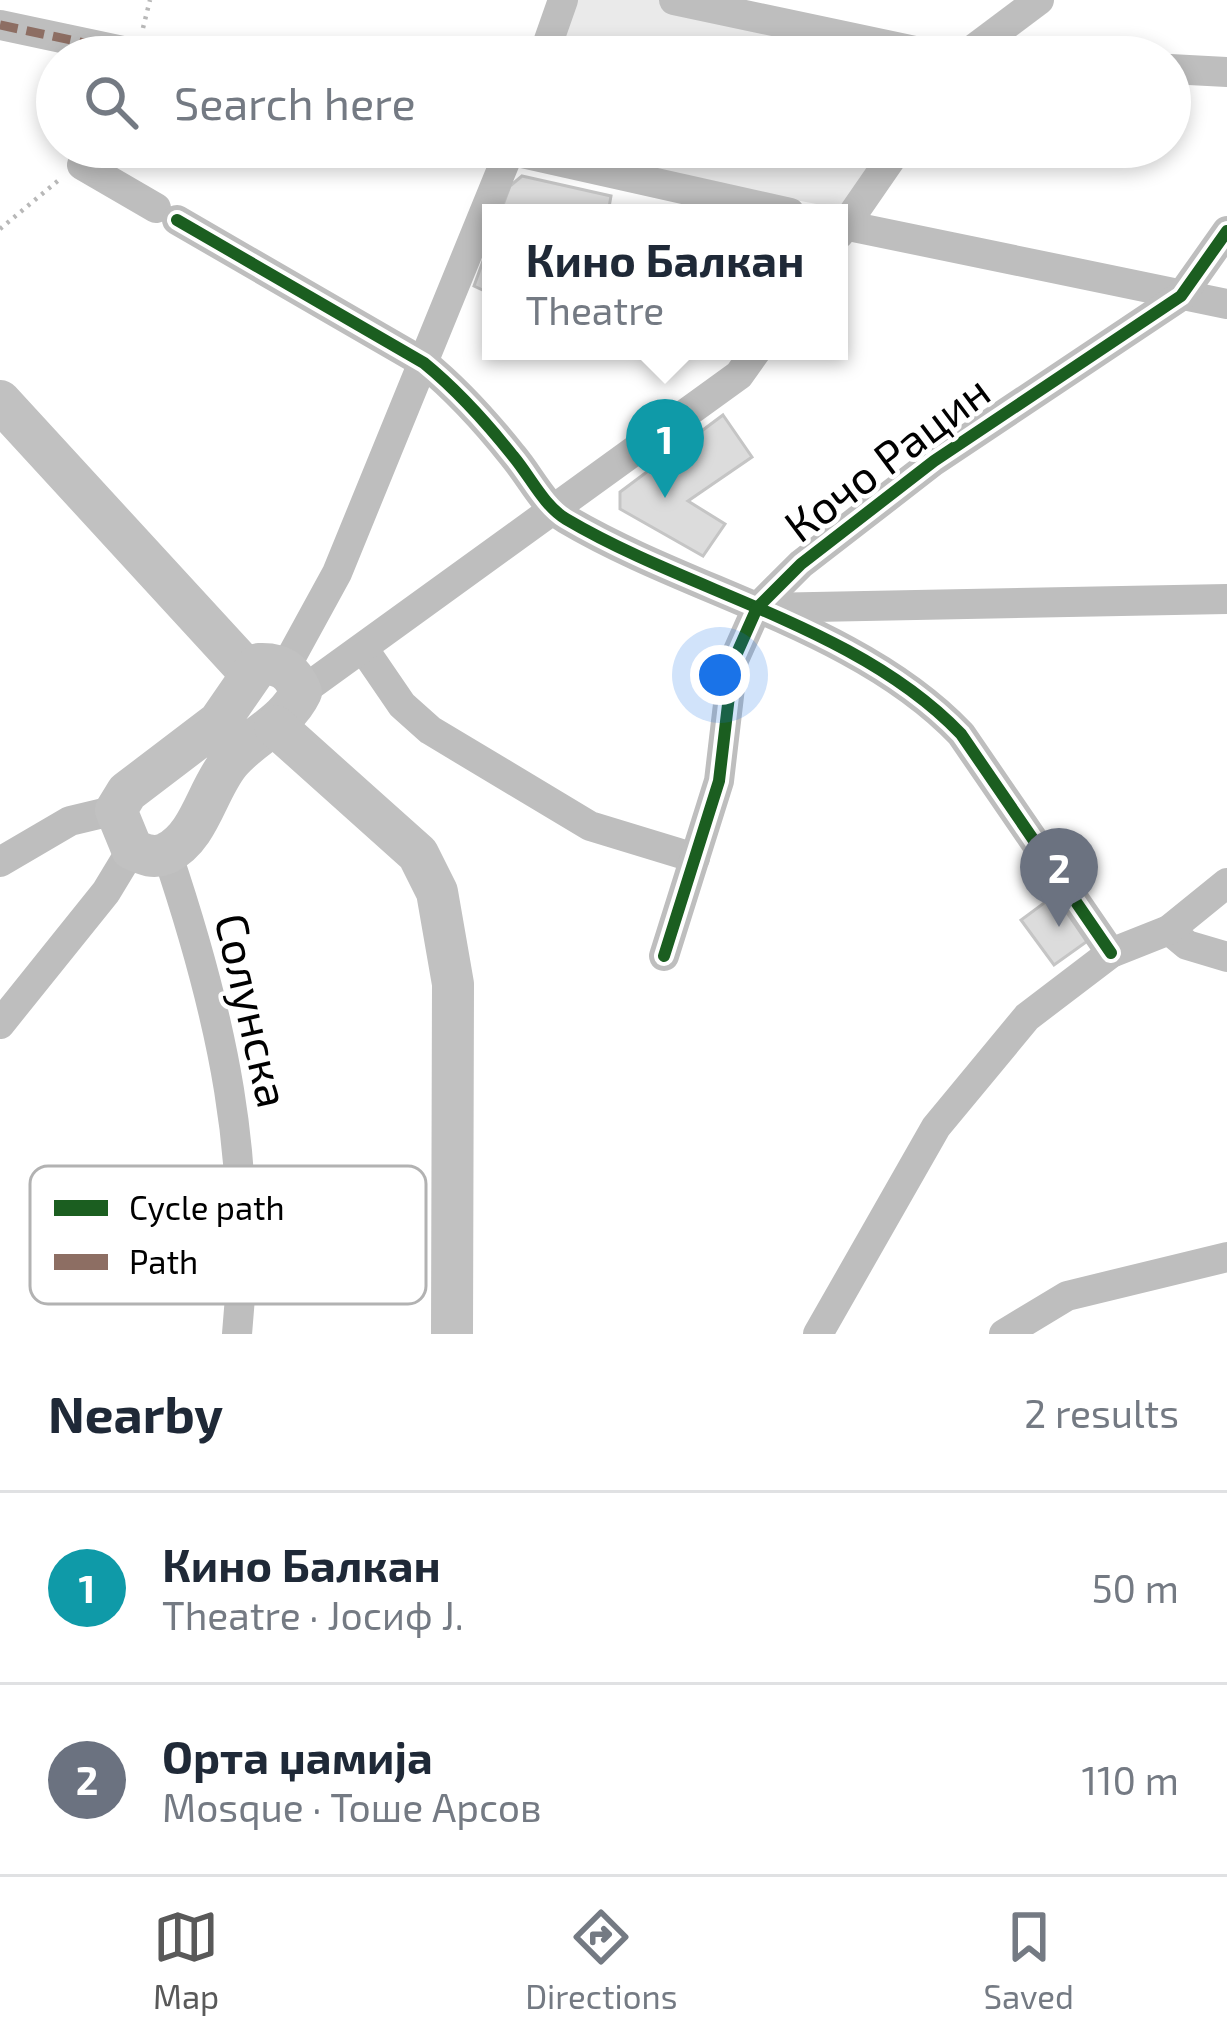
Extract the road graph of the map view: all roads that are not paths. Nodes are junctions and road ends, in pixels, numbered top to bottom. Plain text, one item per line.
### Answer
1 (563, 0) edge
2 (674, 0) edge
3 (1039, 0) edge
4 (743, 8) edge
5 (0, 25) edge
6 (52, 36) edge
7 (550, 36) edge
8 (857, 36) edge
9 (991, 36) edge
10 (1191, 70) edge
11 (1227, 72) edge
12 (87, 168) edge
13 (497, 168) edge
14 (593, 168) edge
15 (884, 168) edge
16 (484, 204) edge
17 (751, 204) edge
18 (482, 209) edge
19 (848, 218) edge
20 (848, 229) edge
21 (1227, 231) edge
22 (1181, 296) junction
23 (1227, 304) edge
24 (750, 360) edge
25 (424, 363) junction
26 (0, 401) edge
27 (554, 511) junction
28 (1227, 599) edge
29 (757, 608) junction
30 (363, 648) junction
31 (279, 678) junction
32 (274, 726) junction
33 (138, 837) junction
34 (695, 858) junction
35 (0, 862) edge
36 (1227, 884) edge
37 (1169, 930) junction
38 (1112, 953) junction
39 (664, 956) dead end
40 (1227, 957) edge
41 (0, 1024) edge
42 (241, 1166) edge
43 (1227, 1257) edge
44 (239, 1304) edge
45 (237, 1334) edge
46 (452, 1334) edge
47 (818, 1334) edge
48 (1004, 1334) edge

1 - 7 street
2 - 4 street
3 - 9 street
4 - 8 street
5 - 6 street
10 - 11 street
12 - 25 street
13 - 16 street
14 - 17 street
15 - 19 street
18 - 25 street
20 - 22 street
21 - 22 street, Кочо Рацин
22 - 23 street
22 - 29 street, Кочо Рацин
24 - 27 street
25 - 27 street
25 - 31 street
26 - 31 main road
27 - 29 street
27 - 30 street
28 - 29 street
29 - 34 street, Кочо Рацин
29 - 38 street
30 - 31 street
30 - 34 street
31 - 32 main road
31 - 33 main road
32 - 33 main road
32 - 46 main road
33 - 35 street
33 - 41 street
33 - 42 street, Солунска
34 - 39 street, Кочо Рацин
36 - 37 street
37 - 38 street
37 - 40 street
38 - 47 street
43 - 48 street
44 - 45 street, Солунска

